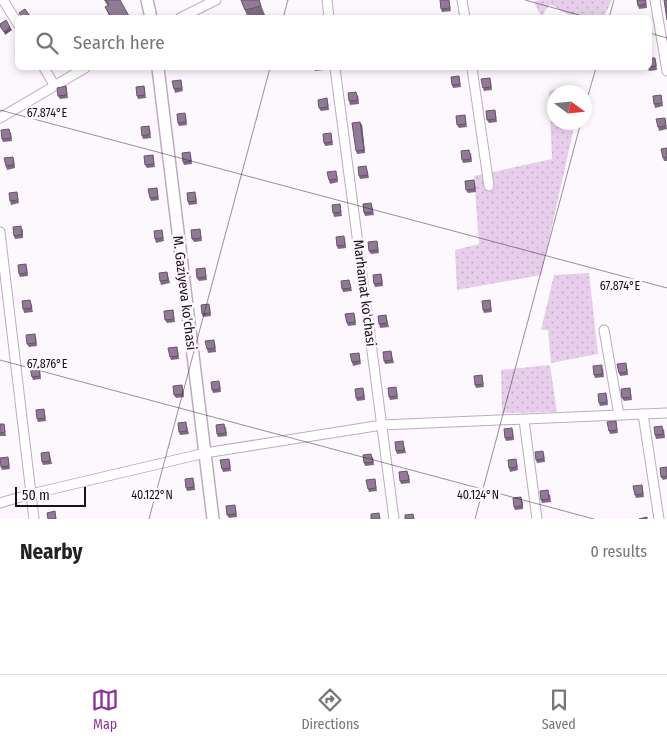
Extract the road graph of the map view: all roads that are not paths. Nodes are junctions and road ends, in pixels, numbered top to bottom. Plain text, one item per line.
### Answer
1 (3, 0) edge
2 (147, 0) edge
3 (216, 0) edge
4 (327, 0) edge
5 (462, 0) edge
6 (655, 0) edge
7 (150, 15) edge
8 (186, 15) edge
9 (329, 15) edge
10 (464, 15) edge
11 (15, 19) edge
12 (45, 70) edge
13 (82, 70) edge
14 (158, 70) edge
15 (335, 70) edge
16 (472, 70) edge
17 (667, 71) edge
18 (55, 86) junction
19 (0, 118) edge
20 (489, 186) dead end
21 (0, 232) edge
22 (604, 330) dead end
23 (667, 413) edge
24 (643, 414) junction
25 (619, 415) junction
26 (524, 420) junction
27 (382, 425) junction
28 (205, 453) junction
29 (31, 494) junction
30 (0, 503) edge
31 (34, 519) edge
32 (213, 519) edge
33 (394, 519) edge
34 (537, 519) edge
35 (659, 519) edge

1 - 11 street
2 - 7 street
3 - 8 street
4 - 9 street
5 - 10 street
6 - 17 street
12 - 18 street
13 - 18 street
14 - 28 street, M. Gaziyeva ko'chasi
15 - 27 street, Marhamat ko'chasi
16 - 20 street
18 - 19 street
21 - 29 street
22 - 25 street
23 - 24 street
24 - 25 street
24 - 35 street
25 - 26 street
26 - 27 street
26 - 34 street
27 - 28 street
27 - 33 street, Marhamat ko'chasi
28 - 29 street
28 - 32 street, M. Gaziyeva ko'chasi
29 - 30 street
29 - 31 street

